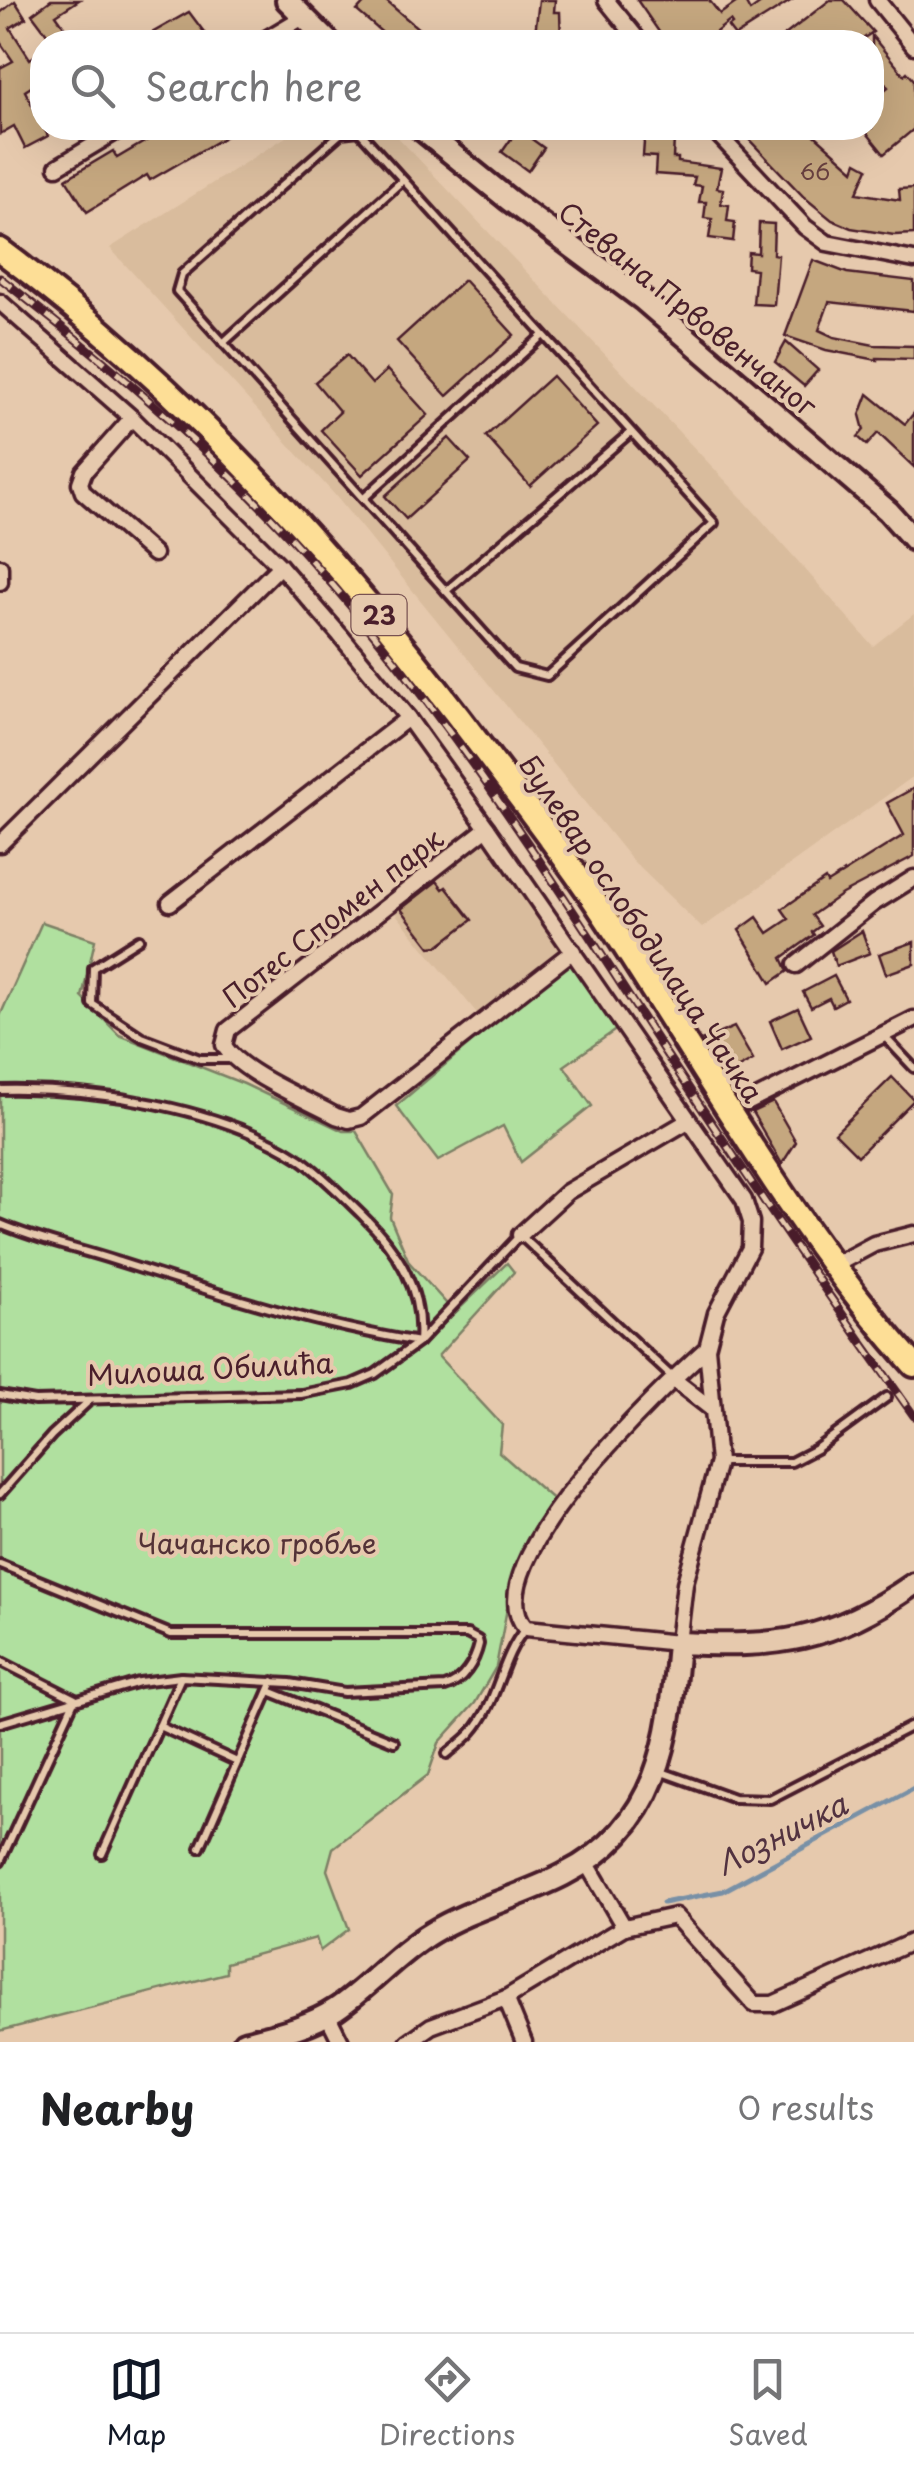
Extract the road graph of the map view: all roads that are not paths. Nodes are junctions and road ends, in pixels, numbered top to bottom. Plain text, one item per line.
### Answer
1 (287, 0) edge
2 (606, 0) edge
3 (878, 0) edge
4 (303, 17) junction
5 (281, 30) edge
6 (316, 30) edge
7 (630, 30) edge
8 (914, 46) edge
9 (102, 140) edge
10 (334, 140) edge
11 (368, 140) edge
12 (435, 140) edge
13 (723, 140) edge
14 (57, 167) dead end
15 (403, 180) junction
16 (0, 250) edge
17 (914, 260) edge
18 (0, 302) edge
19 (543, 334) junction
20 (223, 343) junction
21 (132, 418) junction
22 (631, 432) junction
23 (364, 498) junction
24 (914, 540) edge
25 (154, 554) dead end
26 (280, 566) junction
27 (0, 567) edge
28 (0, 582) edge
29 (446, 590) junction
30 (408, 718) junction
31 (487, 828) junction
32 (0, 844) edge
33 (914, 878) edge
34 (170, 902) dead end
35 (138, 938) dead end
36 (573, 950) junction
37 (796, 964) dead end
38 (914, 1019) edge
39 (881, 1033) junction
40 (234, 1058) junction
41 (914, 1068) edge
42 (0, 1090) edge
43 (747, 1103) dead end
44 (688, 1121) junction
45 (0, 1224) edge
46 (914, 1234) edge
47 (520, 1235) junction
48 (833, 1266) junction
49 (419, 1342) junction
50 (707, 1348) junction
51 (914, 1365) edge
52 (674, 1379) junction
53 (0, 1395) edge
54 (887, 1397) dead end
55 (91, 1400) junction
56 (714, 1411) junction
57 (718, 1462) junction
58 (0, 1494) edge
59 (0, 1564) edge
60 (914, 1584) edge
61 (526, 1628) junction
62 (678, 1643) junction
63 (0, 1661) edge
64 (181, 1677) junction
65 (273, 1681) junction
66 (269, 1691) junction
67 (74, 1699) junction
68 (0, 1723) edge
69 (914, 1725) edge
70 (160, 1726) junction
71 (394, 1742) dead end
72 (448, 1754) dead end
73 (238, 1762) junction
74 (658, 1771) junction
75 (200, 1848) dead end
76 (102, 1854) dead end
77 (0, 1862) edge
78 (586, 1862) junction
79 (624, 1927) junction
80 (914, 1941) edge
81 (506, 1998) junction
82 (327, 2014) junction
83 (244, 2042) edge
84 (341, 2042) edge
85 (408, 2042) edge
86 (524, 2042) edge

1 - 4 street
2 - 7 street
3 - 8 street
4 - 5 street
4 - 6 street
9 - 14 street
10 - 20 lane
11 - 15 lane
12 - 24 street, Стевана Првовенчаног
13 - 17 street
15 - 19 lane
15 - 20 lane
16 - 48 main road, Булевар ослободилаца Чачка / 23
18 - 21 street, Потес Спомен парк
19 - 22 lane
19 - 23 lane
20 - 23 lane
21 - 25 street
21 - 26 street, Потес Спомен парк
22 - 29 lane
22 - 29 lane
23 - 29 lane
26 - 30 street, Потес Спомен парк
26 - 32 street
27 - 28 street
30 - 31 street, Потес Спомен парк
30 - 34 street
31 - 36 street, Потес Спомен парк
31 - 40 street, Потес Спомен парк
33 - 37 street
35 - 40 lane
36 - 40 street
36 - 44 street, Потес Спомен парк
38 - 39 street
39 - 41 lane
39 - 43 street
42 - 49 lane
44 - 47 street, Милоша Обилића
44 - 50 street
45 - 49 lane
46 - 48 street
47 - 49 lane, Милоша Обилића
47 - 52 lane
48 - 51 main road, Булевар ослободилаца Чачка / 23
49 - 55 lane, Милоша Обилића
50 - 52 street
50 - 56 street
52 - 56 street
52 - 61 street
53 - 55 lane, Милоша Обилића
54 - 57 lane
55 - 58 lane
56 - 57 street
57 - 62 street
59 - 65 lane
60 - 62 street
61 - 62 street
61 - 72 lane
62 - 74 street
63 - 67 lane
64 - 65 lane
64 - 67 lane
64 - 70 lane
65 - 66 lane
66 - 71 lane
66 - 73 lane
67 - 68 lane
67 - 77 lane
69 - 74 lane
70 - 73 lane
70 - 76 lane
73 - 75 lane
74 - 78 street
78 - 79 street
78 - 82 street
79 - 80 street
79 - 81 street
81 - 85 street
81 - 86 street
82 - 83 street
82 - 84 street

